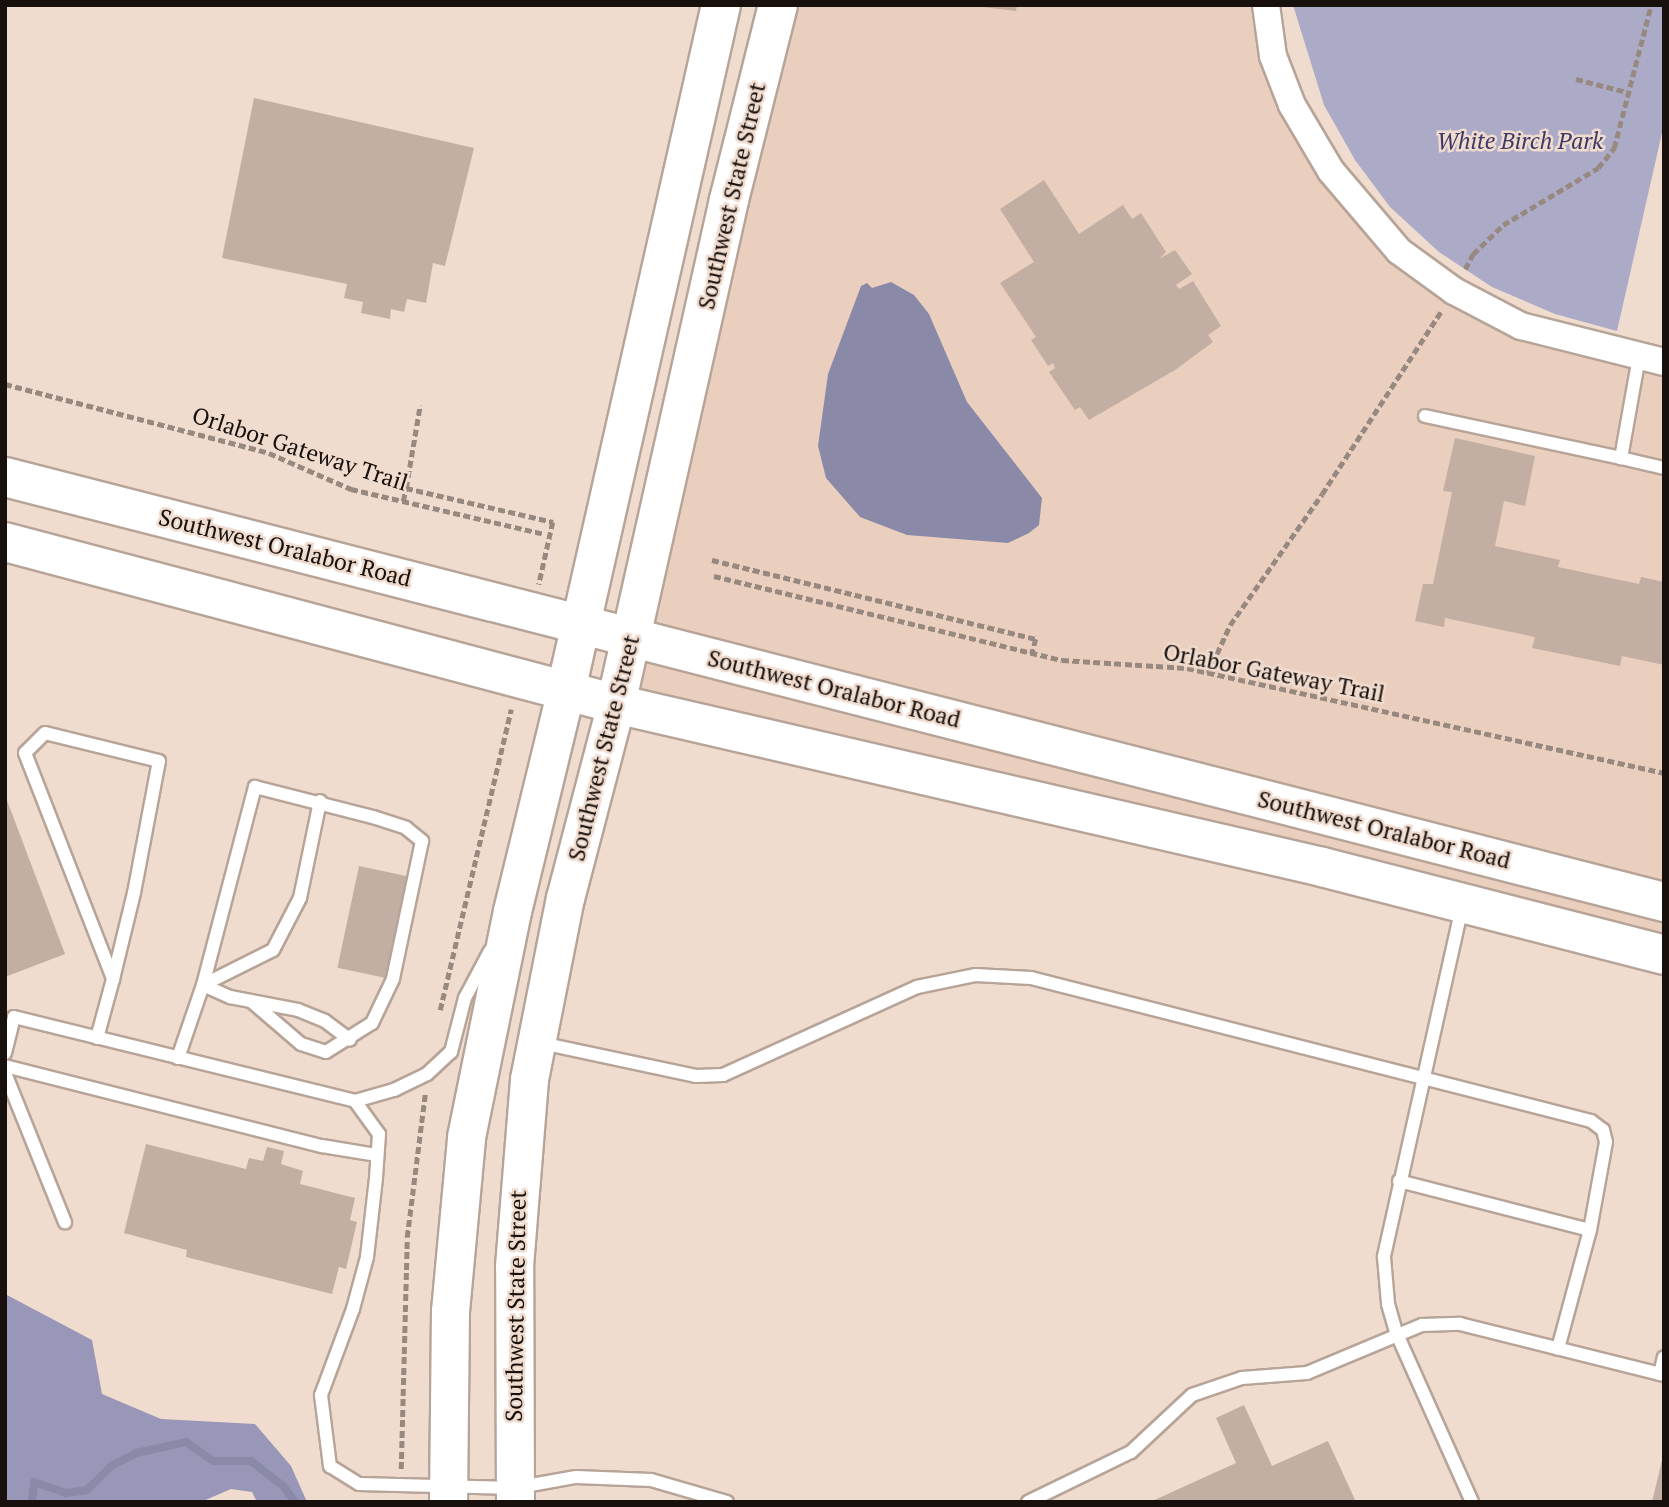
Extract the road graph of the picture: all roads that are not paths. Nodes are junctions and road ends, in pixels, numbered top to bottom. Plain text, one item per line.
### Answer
1 (720, 5) edge
2 (778, 5) edge
3 (1266, 5) edge
4 (1651, 360) edge
5 (1425, 416) dead end
6 (1620, 458) junction
7 (1664, 468) edge
8 (5, 477) edge
9 (5, 542) edge
10 (579, 622) junction
11 (632, 638) junction
12 (566, 690) junction
13 (617, 704) junction
14 (320, 801) junction
15 (1664, 902) edge
16 (1463, 904) junction
17 (512, 911) junction
18 (1664, 955) edge
19 (113, 979) junction
20 (203, 985) junction
21 (251, 1001) junction
22 (97, 1038) junction
23 (350, 1040) junction
24 (534, 1041) junction
25 (5, 1053) edge
26 (178, 1058) junction
27 (5, 1066) edge
28 (5, 1073) edge
29 (1423, 1077) junction
30 (355, 1101) junction
31 (377, 1155) junction
32 (1399, 1181) junction
33 (65, 1222) dead end
34 (1590, 1230) junction
35 (1396, 1332) junction
36 (1558, 1349) junction
37 (1664, 1357) edge
38 (1662, 1375) edge
39 (448, 1493) edge
40 (514, 1495) edge
41 (727, 1502) edge
42 (1028, 1502) edge
43 (1472, 1502) edge

1 - 10 main road
2 - 11 main road, Southwest State Street
3 - 4 street
4 - 6 lane
5 - 6 lane
6 - 7 lane
8 - 10 main road, Southwest Oralabor Road
9 - 12 main road
10 - 11 main road, Southwest Oralabor Road
10 - 12 main road
11 - 13 main road, Southwest State Street
11 - 15 main road, Southwest Oralabor Road
12 - 13 main road
12 - 17 main road
13 - 16 main road
13 - 24 main road, Southwest State Street
14 - 20 lane
14 - 20 lane
14 - 23 lane
16 - 18 main road
16 - 29 lane
17 - 30 lane
17 - 39 main road
19 - 19 lane
19 - 22 lane
20 - 21 lane
20 - 26 lane
21 - 23 lane
21 - 23 lane
22 - 25 lane
22 - 26 lane
24 - 29 lane
24 - 40 main road, Southwest State Street
26 - 30 lane
27 - 31 lane
28 - 33 lane
29 - 32 lane
29 - 34 lane
30 - 31 lane
31 - 39 lane
32 - 34 lane
32 - 35 lane
34 - 36 lane
35 - 36 lane
35 - 42 lane
35 - 43 lane
36 - 38 lane
37 - 38 lane
39 - 40 lane
40 - 41 lane

